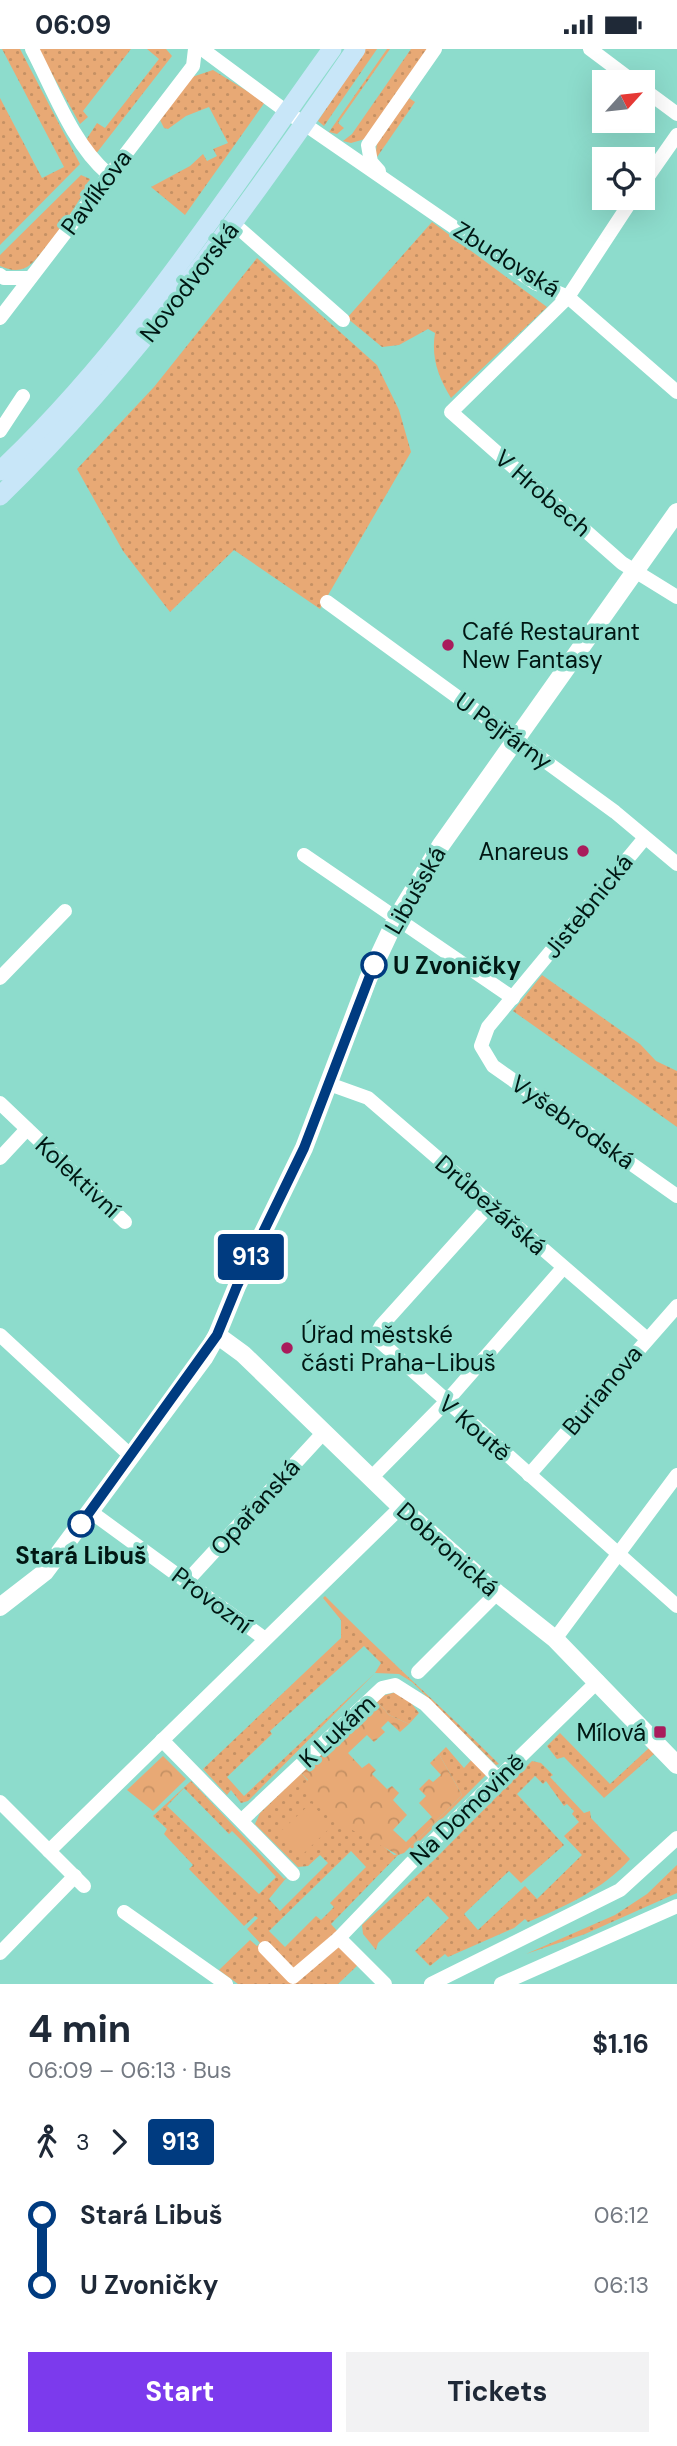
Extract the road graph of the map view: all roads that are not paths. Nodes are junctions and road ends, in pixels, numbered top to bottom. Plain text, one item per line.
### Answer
1 (32, 49) edge
2 (195, 49) edge
3 (202, 49) edge
4 (332, 49) edge
5 (356, 49) edge
6 (435, 49) edge
7 (590, 49) edge
8 (193, 66) junction
9 (226, 67) junction
10 (618, 70) edge
11 (655, 98) edge
12 (287, 112) junction
13 (677, 114) edge
14 (305, 124) junction
15 (677, 135) edge
16 (655, 166) edge
17 (108, 174) junction
18 (383, 178) junction
19 (625, 210) edge
20 (234, 224) junction
21 (0, 275) edge
22 (30, 278) junction
23 (568, 297) junction
24 (0, 318) edge
25 (343, 320) dead end
26 (677, 392) edge
27 (23, 397) dead end
28 (0, 431) edge
29 (0, 471) edge
30 (0, 496) edge
31 (677, 512) edge
32 (636, 571) junction
33 (677, 597) edge
34 (327, 602) dead end
35 (516, 740) junction
36 (644, 839) junction
37 (304, 855) dead end
38 (677, 864) edge
39 (65, 911) dead end
40 (396, 919) junction
41 (0, 978) edge
42 (513, 998) junction
43 (481, 1040) joint
44 (330, 1084) junction
45 (0, 1103) edge
46 (27, 1129) junction
47 (0, 1158) edge
48 (677, 1196) edge
49 (490, 1205) junction
50 (125, 1222) dead end
51 (563, 1268) junction
52 (677, 1306) edge
53 (0, 1335) edge
54 (217, 1335) junction
55 (646, 1338) junction
56 (446, 1402) junction
57 (324, 1433) junction
58 (131, 1456) junction
59 (529, 1475) junction
60 (677, 1475) edge
61 (371, 1478) junction
62 (401, 1507) junction
63 (91, 1512) junction
64 (622, 1553) junction
65 (187, 1581) junction
66 (498, 1593) junction
67 (677, 1605) edge
68 (0, 1607) edge
69 (555, 1639) junction
70 (265, 1640) junction
71 (418, 1672) dead end
72 (598, 1682) junction
73 (162, 1740) junction
74 (677, 1765) edge
75 (498, 1778) junction
76 (0, 1803) edge
77 (242, 1820) junction
78 (677, 1838) edge
79 (49, 1851) junction
80 (293, 1874) dead end
81 (677, 1906) edge
82 (124, 1912) dead end
83 (338, 1938) junction
84 (265, 1948) dead end
85 (0, 1954) edge
86 (226, 1984) edge
87 (384, 1984) edge
88 (430, 1984) edge
89 (501, 1984) edge

1 - 17 street
2 - 8 street
3 - 9 street, Zbudovská
4 - 12 main road, Novodvorská
5 - 14 main road, Novodvorská
6 - 18 street, Zbudovská
7 - 10 street
8 - 9 street
8 - 17 street, Pavlíkova
9 - 12 street, Zbudovská
11 - 13 street
12 - 14 street, Zbudovská
12 - 29 main road, Novodvorská
14 - 18 street, Zbudovská
14 - 20 main road, Novodvorská
15 - 16 street
17 - 22 street, Pavlíkova
18 - 23 street, Zbudovská
19 - 23 street, Zbudovská
20 - 25 street
20 - 30 main road, Novodvorská
21 - 22 street
22 - 24 street, Pavlíkova
23 - 26 street
23 - 32 street, V Hrobech
27 - 28 street
31 - 32 street, Libušská
32 - 33 street, V Hrobech
32 - 35 street, Libušská
34 - 35 street, U Pejřárny
35 - 36 street, U Pejřárny
35 - 40 street, Libušská
36 - 38 street, U Pejřárny
36 - 42 street, Jistebnická
37 - 40 street
39 - 41 street
40 - 42 street
40 - 44 street, Libušská
42 - 43 street, Jistebnická
43 - 48 street, Vyšebrodská
44 - 49 street, Drůbežářská
44 - 54 street, Libušská
45 - 46 street, Kolektivní
46 - 47 street
46 - 50 street, Kolektivní
49 - 51 street, Drůbežářská
49 - 56 street, V Koutě
51 - 55 street, Drůbežářská
51 - 56 street
52 - 55 street, Burianova
53 - 58 street
54 - 57 street, Dobronická
54 - 58 street, Libušská
55 - 59 street, Burianova
56 - 59 street, V Koutě
56 - 61 street
57 - 61 street, Dobronická
57 - 65 street, Opařanská
58 - 63 street, Libušská
59 - 64 street, V Koutě
60 - 64 street
61 - 62 street, Dobronická
62 - 66 street, Dobronická
62 - 70 street
63 - 65 street, Provozní
63 - 68 street, Libušská
64 - 67 street, V Koutě
64 - 69 street
65 - 70 street, Provozní
66 - 69 street, Dobronická
66 - 71 street
69 - 72 street, Dobronická
70 - 73 street
72 - 74 street, Dobronická
72 - 75 street, Na Domovině
73 - 77 street
73 - 79 street
75 - 77 street, K Lukám
75 - 83 street, Na Domovině
76 - 79 street
77 - 80 street
78 - 88 street
79 - 85 street
81 - 89 street
82 - 86 street
83 - 84 street, Na Domovině
83 - 87 street

